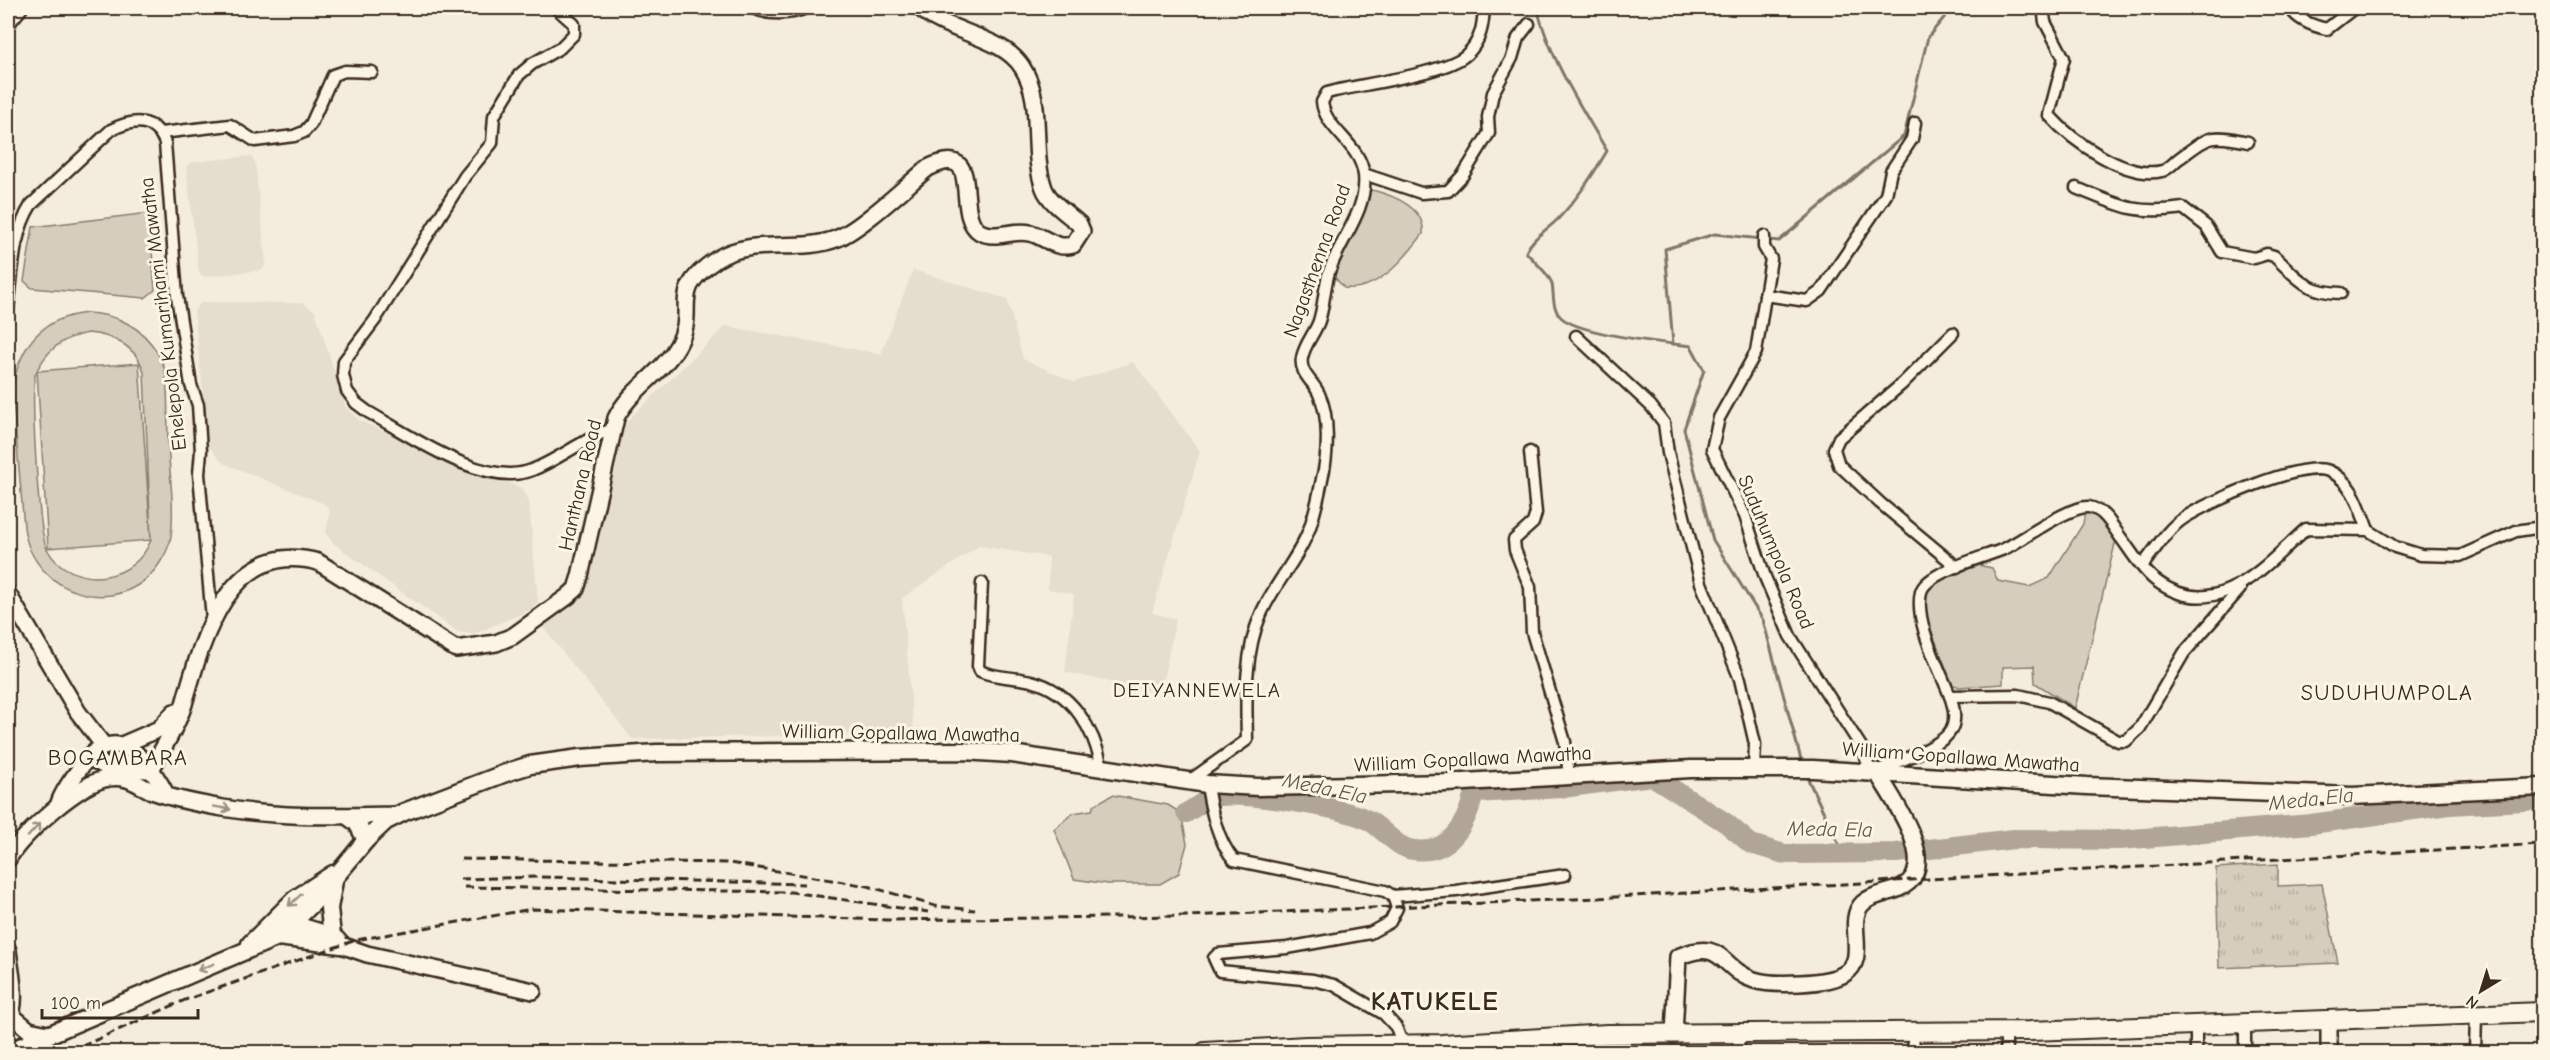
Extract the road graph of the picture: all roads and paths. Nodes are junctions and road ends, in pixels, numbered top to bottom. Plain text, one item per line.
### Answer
1 (22, 8) edge
2 (556, 8) edge
3 (753, 8) edge
4 (806, 8) edge
5 (920, 8) edge
6 (1484, 8) edge
7 (2043, 8) edge
8 (2290, 8) edge
9 (2354, 8) edge
10 (771, 10) edge
11 (1529, 24) dead end
12 (8, 25) edge
13 (372, 72) dead end
14 (1915, 123) dead end
15 (161, 133) junction
16 (2248, 141) dead end
17 (1364, 174) junction
18 (2076, 188) dead end
19 (1764, 240) dead end
20 (2342, 293) dead end
21 (1765, 295) junction
22 (8, 309) edge
23 (1953, 333) dead end
24 (1576, 336) dead end
25 (613, 429) junction
26 (1530, 452) dead end
27 (2542, 527) edge
28 (2368, 530) junction
29 (2142, 566) junction
30 (1957, 567) junction
31 (2248, 580) junction
32 (982, 583) dead end
33 (8, 594) edge
34 (212, 619) junction
35 (1950, 696) junction
36 (185, 698) junction
37 (78, 712) junction
38 (122, 745) junction
39 (104, 746) junction
40 (88, 758) junction
41 (1102, 767) junction
42 (1756, 769) junction
43 (151, 770) junction
44 (1873, 771) junction
45 (1569, 777) junction
46 (1189, 782) junction
47 (2542, 787) edge
48 (1207, 788) junction
49 (166, 794) junction
50 (59, 803) junction
51 (396, 815) junction
52 (348, 817) junction
53 (366, 840) junction
54 (8, 858) edge
55 (340, 872) junction
56 (1565, 875) dead end
57 (1393, 896) junction
58 (292, 924) junction
59 (278, 937) junction
60 (337, 940) junction
61 (8, 950) edge
62 (243, 951) junction
63 (533, 991) dead end
64 (2542, 1012) edge
65 (2476, 1015) junction
66 (9, 1018) edge
67 (2329, 1021) junction
68 (2245, 1022) junction
69 (2196, 1024) junction
70 (2006, 1031) junction
71 (1913, 1032) junction
72 (48, 1034) junction
73 (1674, 1034) junction
74 (1738, 1044) edge
75 (1403, 1045) junction
76 (8, 1052) edge
77 (1205, 1053) edge
78 (1914, 1053) edge
79 (2006, 1053) edge
80 (2196, 1053) edge
81 (2245, 1053) edge
82 (2329, 1053) edge
83 (2475, 1053) edge

1 - 12 street
2 - 25 street
3 - 10 street
4 - 10 street
5 - 25 street, Hanthana Road
6 - 17 street, Nagasthenna Road
7 - 16 street
8 - 9 street
11 - 17 street
13 - 15 street
14 - 21 street
15 - 22 street
15 - 34 street, Ehelepola Kumarihami Mawatha
17 - 46 street, Nagasthenna Road
18 - 20 street
19 - 21 street, Suduhumpola Road
21 - 44 street, Suduhumpola Road
23 - 30 street
24 - 42 street
25 - 34 street, Hanthana Road
26 - 45 street
27 - 28 street
28 - 29 street
28 - 31 street
29 - 30 street
29 - 31 street
30 - 35 street
31 - 35 street
32 - 41 street
33 - 37 street
34 - 36 street
35 - 44 street
36 - 38 street
36 - 43 street
37 - 39 street
37 - 40 street
38 - 39 street
38 - 43 street
39 - 40 street
40 - 43 street
40 - 50 street
41 - 46 main road, William Gopallawa Mawatha
41 - 51 main road, William Gopallawa Mawatha
42 - 44 main road, William Gopallawa Mawatha
42 - 45 main road, William Gopallawa Mawatha
43 - 49 street
44 - 47 main road, William Gopallawa Mawatha
44 - 73 street
45 - 48 main road, William Gopallawa Mawatha
46 - 48 main road, William Gopallawa Mawatha
48 - 57 street
49 - 50 street
49 -> 52 street
54 -> 50 street
51 - 52 street
51 - 53 main road, William Gopallawa Mawatha
52 - 53 main road
53 - 55 main road, William Gopallawa Mawatha
55 - 58 main road, William Gopallawa Mawatha
55 - 60 main road, William Gopallawa Mawatha
55 -> 62 main road
56 - 57 street
57 - 75 street
58 - 59 main road, William Gopallawa Mawatha
58 - 60 main road
59 - 60 main road
59 - 62 main road
60 - 63 street
61 - 66 street
62 -> 72 main road
64 - 65 highway
65 - 67 highway
65 - 83 street
66 - 72 street
67 - 68 highway
67 - 82 street
68 - 69 highway
68 - 81 street
69 - 70 highway
69 - 80 street
70 - 71 highway
70 - 79 street
71 - 74 highway
71 - 78 street
72 - 76 main road
73 - 74 highway
73 - 75 highway
75 - 77 highway

